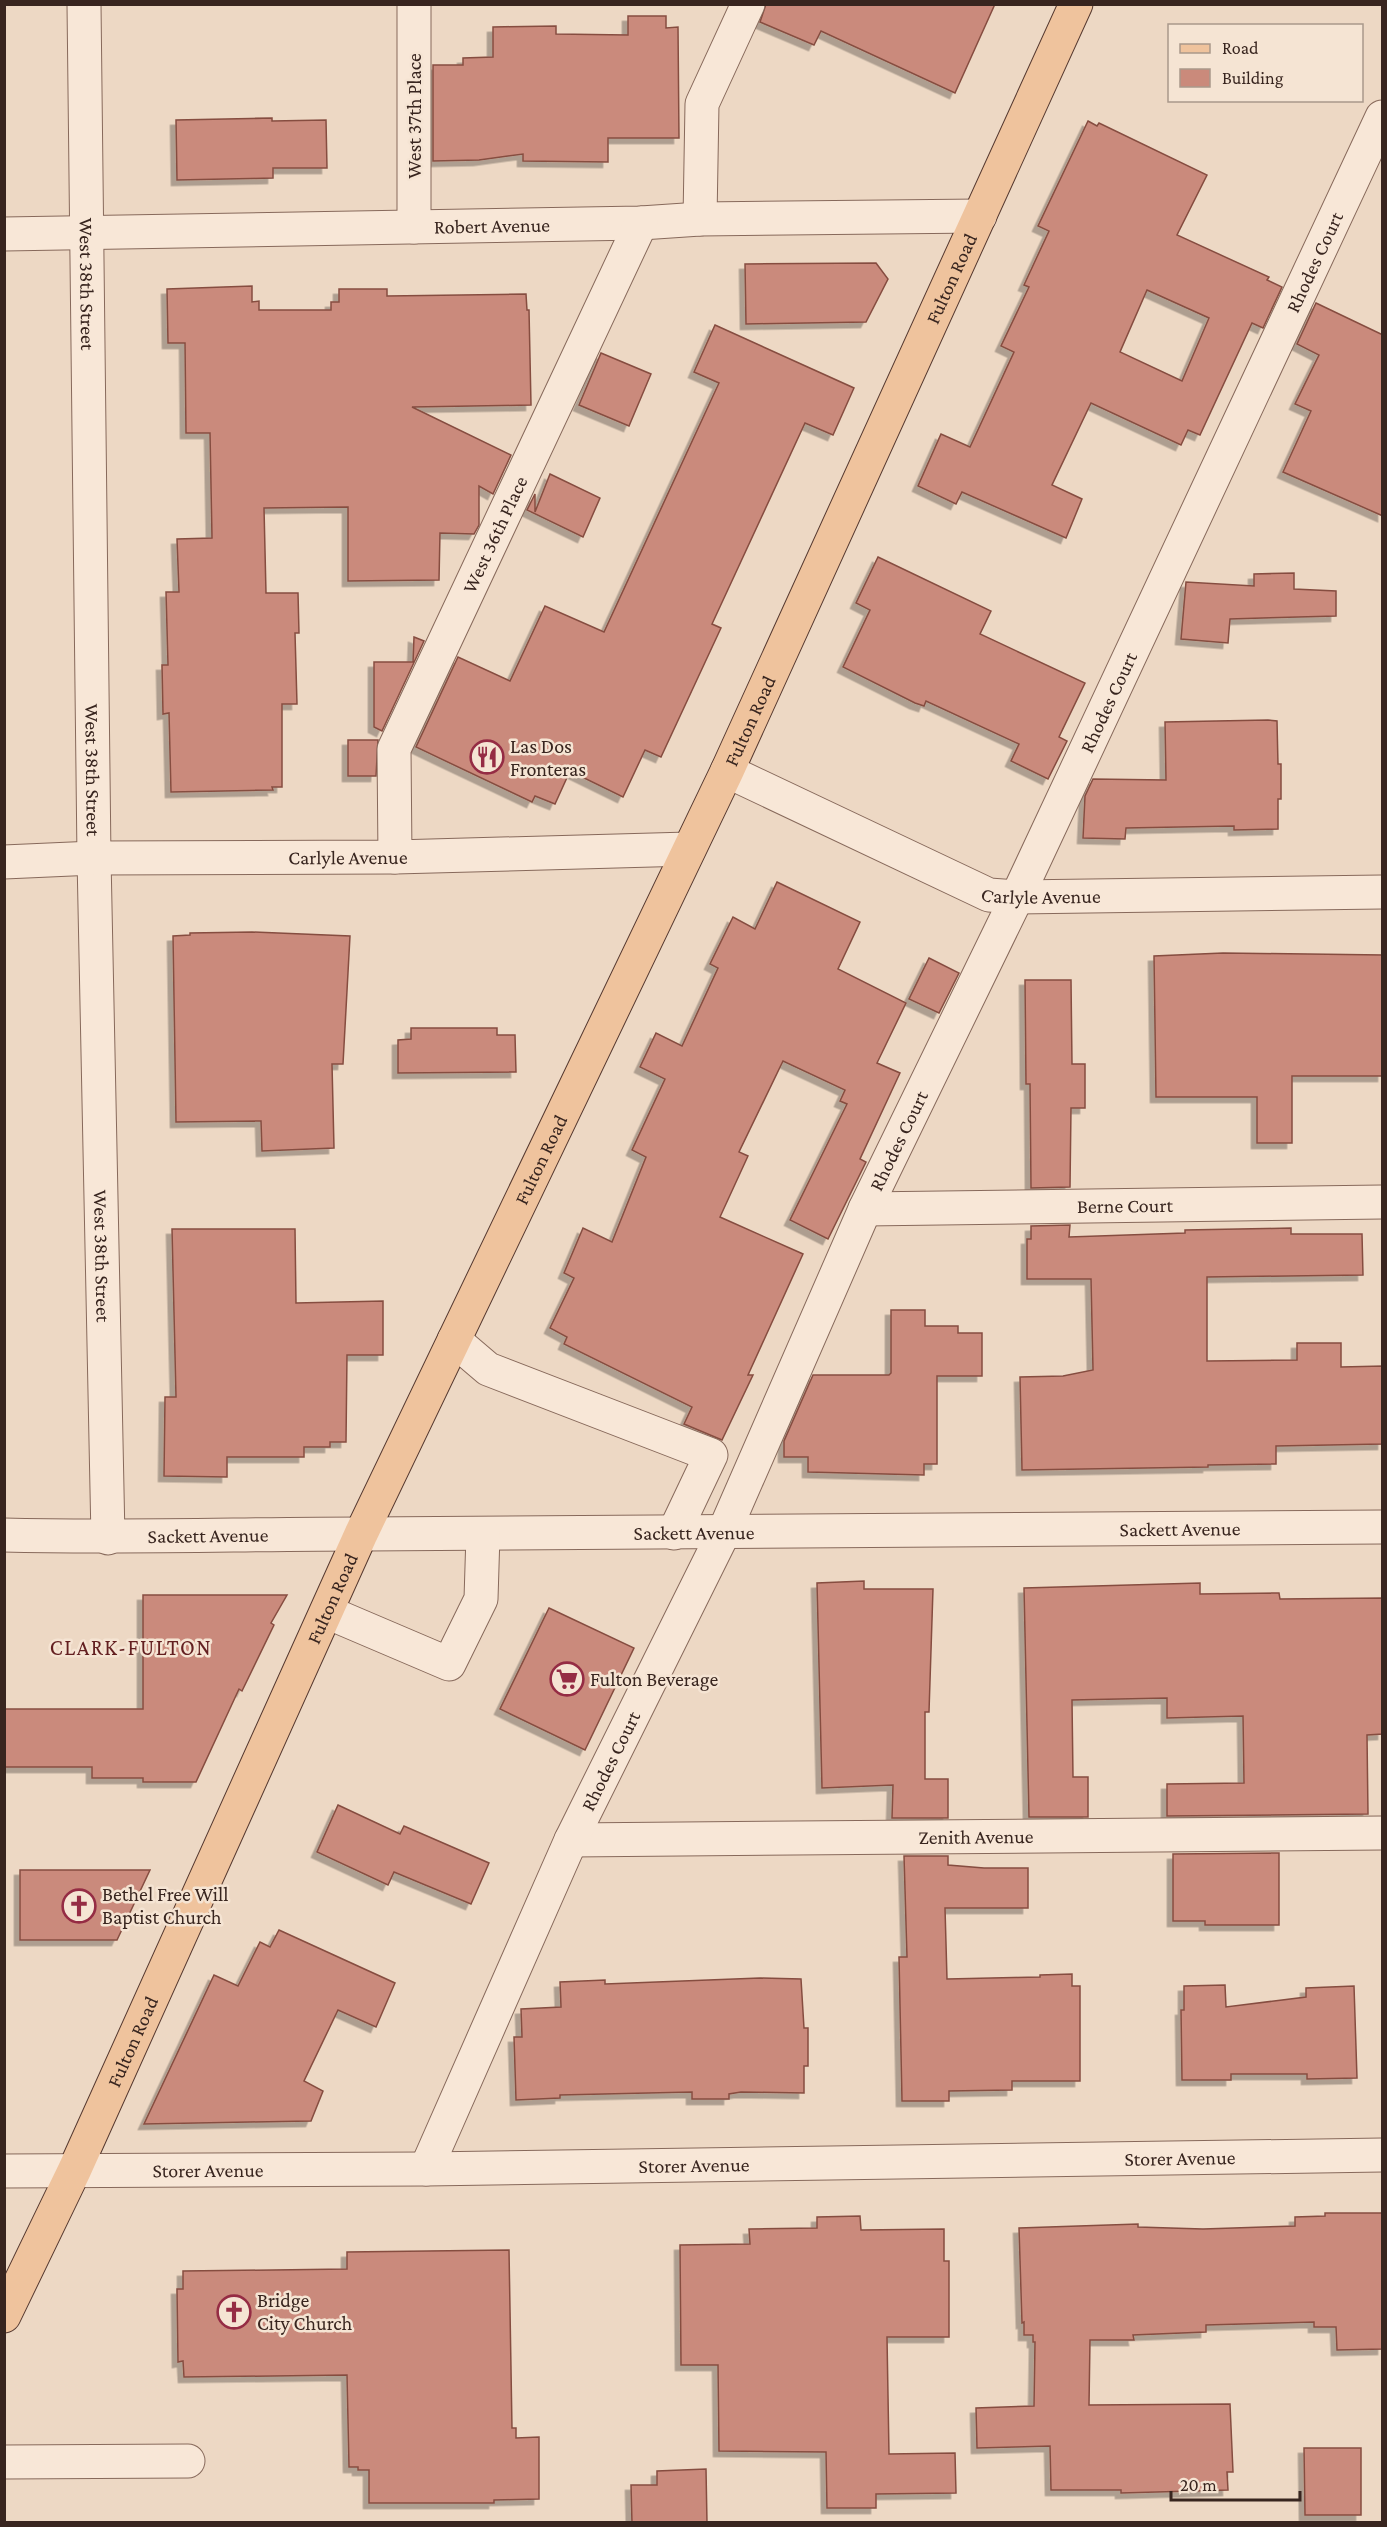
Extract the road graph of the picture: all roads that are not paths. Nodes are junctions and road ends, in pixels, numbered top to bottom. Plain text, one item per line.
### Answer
1 (84, 4) edge
2 (414, 4) edge
3 (748, 4) edge
4 (1076, 4) edge
5 (1383, 117) edge
6 (980, 216) junction
7 (700, 219) junction
8 (641, 223) junction
9 (414, 227) junction
10 (87, 232) junction
11 (4, 234) edge
12 (727, 771) junction
13 (689, 849) junction
14 (395, 857) junction
15 (94, 858) junction
16 (4, 862) edge
17 (1383, 892) edge
18 (1017, 897) junction
19 (1383, 1202) edge
20 (865, 1209) junction
21 (454, 1340) junction
22 (1383, 1527) edge
23 (674, 1533) junction
24 (361, 1534) junction
25 (483, 1534) junction
26 (723, 1534) junction
27 (4, 1535) edge
28 (108, 1538) junction
29 (327, 1612) junction
30 (1383, 1833) edge
31 (571, 1840) junction
32 (1383, 2155) edge
33 (75, 2169) junction
34 (426, 2169) junction
35 (4, 2171) edge
36 (4, 2316) edge
37 (188, 2461) dead end
38 (4, 2462) edge

1 - 10 street, West 38th Street
2 - 9 street, West 37th Place
3 - 7 street
4 - 6 main road, Fulton Road
5 - 18 street, Rhodes Court
6 - 7 street, Robert Avenue
6 - 12 main road, Fulton Road
7 - 8 street, Robert Avenue
8 - 9 street, Robert Avenue
8 - 14 street, West 36th Place
9 - 10 street, Robert Avenue
10 - 11 street, Robert Avenue
10 - 15 street, West 38th Street
12 - 13 main road, Fulton Road
12 - 18 street, Carlyle Avenue
13 - 14 street, Carlyle Avenue
13 - 21 main road, Fulton Road
14 - 15 street, Carlyle Avenue
15 - 16 street, Carlyle Avenue
15 - 28 street, West 38th Street
17 - 18 street, Carlyle Avenue
18 - 20 street, Rhodes Court
19 - 20 street, Berne Court
20 - 26 street, Rhodes Court
21 - 23 street
21 - 24 main road, Fulton Road
22 - 26 street, Sackett Avenue
23 - 25 street, Sackett Avenue
23 - 26 street, Sackett Avenue
24 - 25 street, Sackett Avenue
24 - 28 street, Sackett Avenue
24 - 29 main road, Fulton Road
25 - 29 street
26 - 31 street, Rhodes Court
27 - 28 street, Sackett Avenue
29 - 33 main road, Fulton Road
30 - 31 street, Zenith Avenue
31 - 34 street, Rhodes Court
32 - 34 street, Storer Avenue
33 - 34 street, Storer Avenue
33 - 35 street, Storer Avenue
33 - 36 main road, Fulton Road
37 - 38 street

